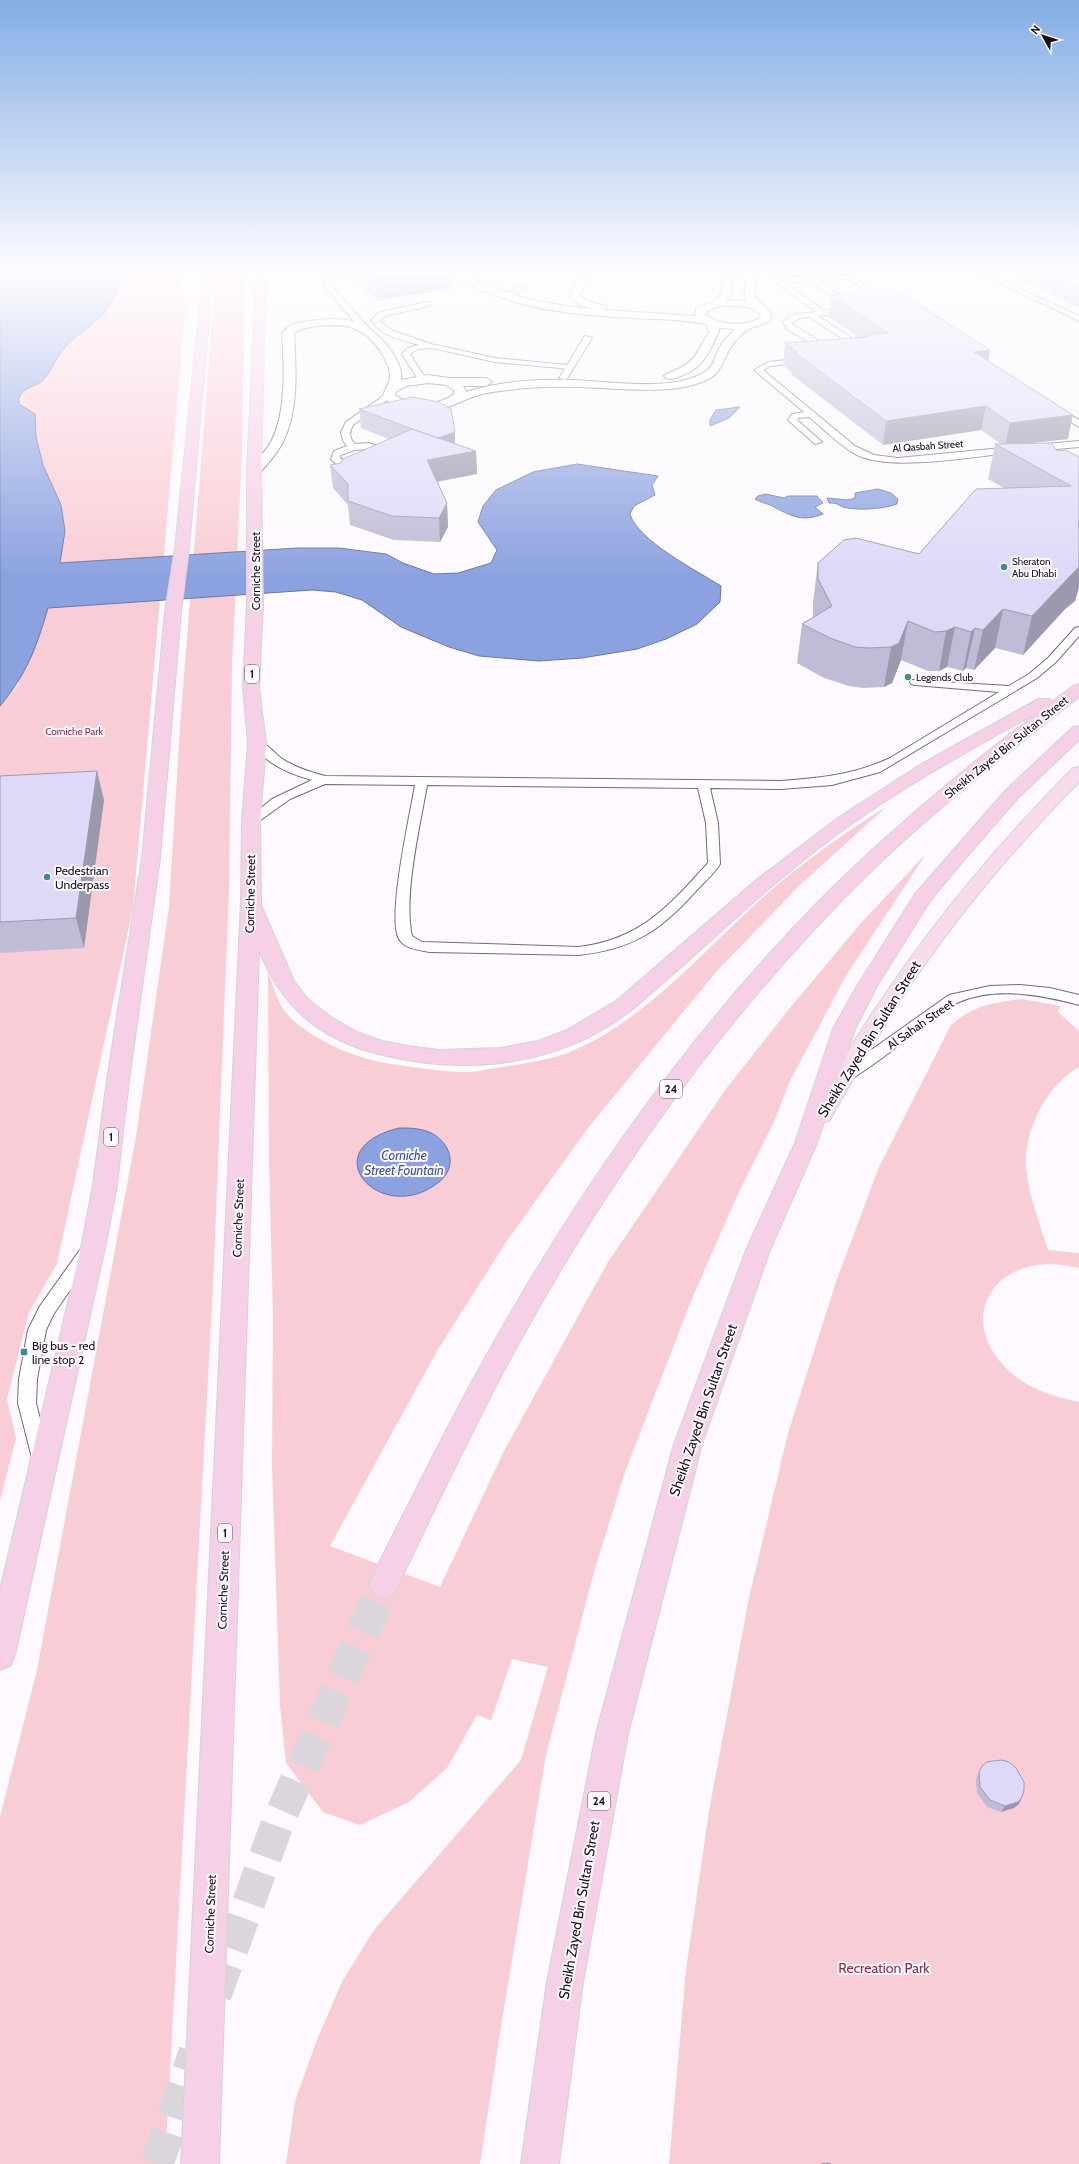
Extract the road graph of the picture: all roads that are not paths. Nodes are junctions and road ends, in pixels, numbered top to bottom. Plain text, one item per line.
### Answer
1 (198, 374) edge
2 (257, 374) edge
3 (290, 374) edge
4 (396, 374) edge
5 (418, 374) edge
6 (553, 374) edge
7 (579, 374) edge
8 (672, 374) edge
9 (710, 374) edge
10 (763, 374) edge
11 (422, 380) junction
12 (449, 382) junction
13 (393, 395) junction
14 (458, 398) junction
15 (1046, 403) edge
16 (810, 414) junction
17 (1079, 424) edge
18 (818, 442) dead end
19 (1079, 444) edge
20 (353, 447) junction
21 (254, 471) junction
22 (1079, 630) edge
23 (915, 682) dead end
24 (1079, 684) edge
25 (1079, 689) edge
26 (1012, 690) junction
27 (1079, 731) edge
28 (257, 743) junction
29 (1079, 772) edge
30 (324, 780) junction
31 (422, 781) junction
32 (702, 784) junction
33 (251, 821) junction
34 (251, 902) junction
35 (1079, 1000) edge
36 (840, 1080) junction
37 (806, 1143) junction
38 (94, 1243) junction
39 (43, 1466) junction
40 (384, 1584) tunnel mouth
41 (0, 1655) edge
42 (200, 2164) edge
43 (540, 2164) edge

1 - 38 highway, 1
2 - 21 highway, Corniche Street / 1
3 - 21 street
4 - 13 street
5 - 11 lane
6 - 12 street
7 - 8 street
9 - 14 street
10 - 16 lane, Al Qasbah Street
11 - 12 street
11 - 13 street
12 - 14 street
13 - 14 street
13 - 20 lane
15 - 17 lane
16 - 18 lane
16 - 19 lane, Al Qasbah Street
20 - 20 lane
21 - 28 highway, Corniche Street / 1
22 - 26 lane
23 - 26 lane
24 - 34 highway
25 - 40 highway, Sheikh Zayed Bin Sultan Street / 24
26 - 32 lane
27 - 37 highway
28 - 30 lane
28 - 33 highway, Corniche Street / 1
29 - 36 main road, Sheikh Zayed Bin Sultan Street / 24
30 - 31 lane
30 - 33 lane
31 - 32 lane
31 - 32 lane
33 - 34 highway, Corniche Street / 1
34 - 42 highway, Corniche Street / 1
35 - 36 lane, Al Sahah Street
36 - 37 main road, Sheikh Zayed Bin Sultan Street / 24
37 - 43 highway, Sheikh Zayed Bin Sultan Street / 24
38 - 39 highway, 1
38 - 39 lane
39 - 41 highway, 1

